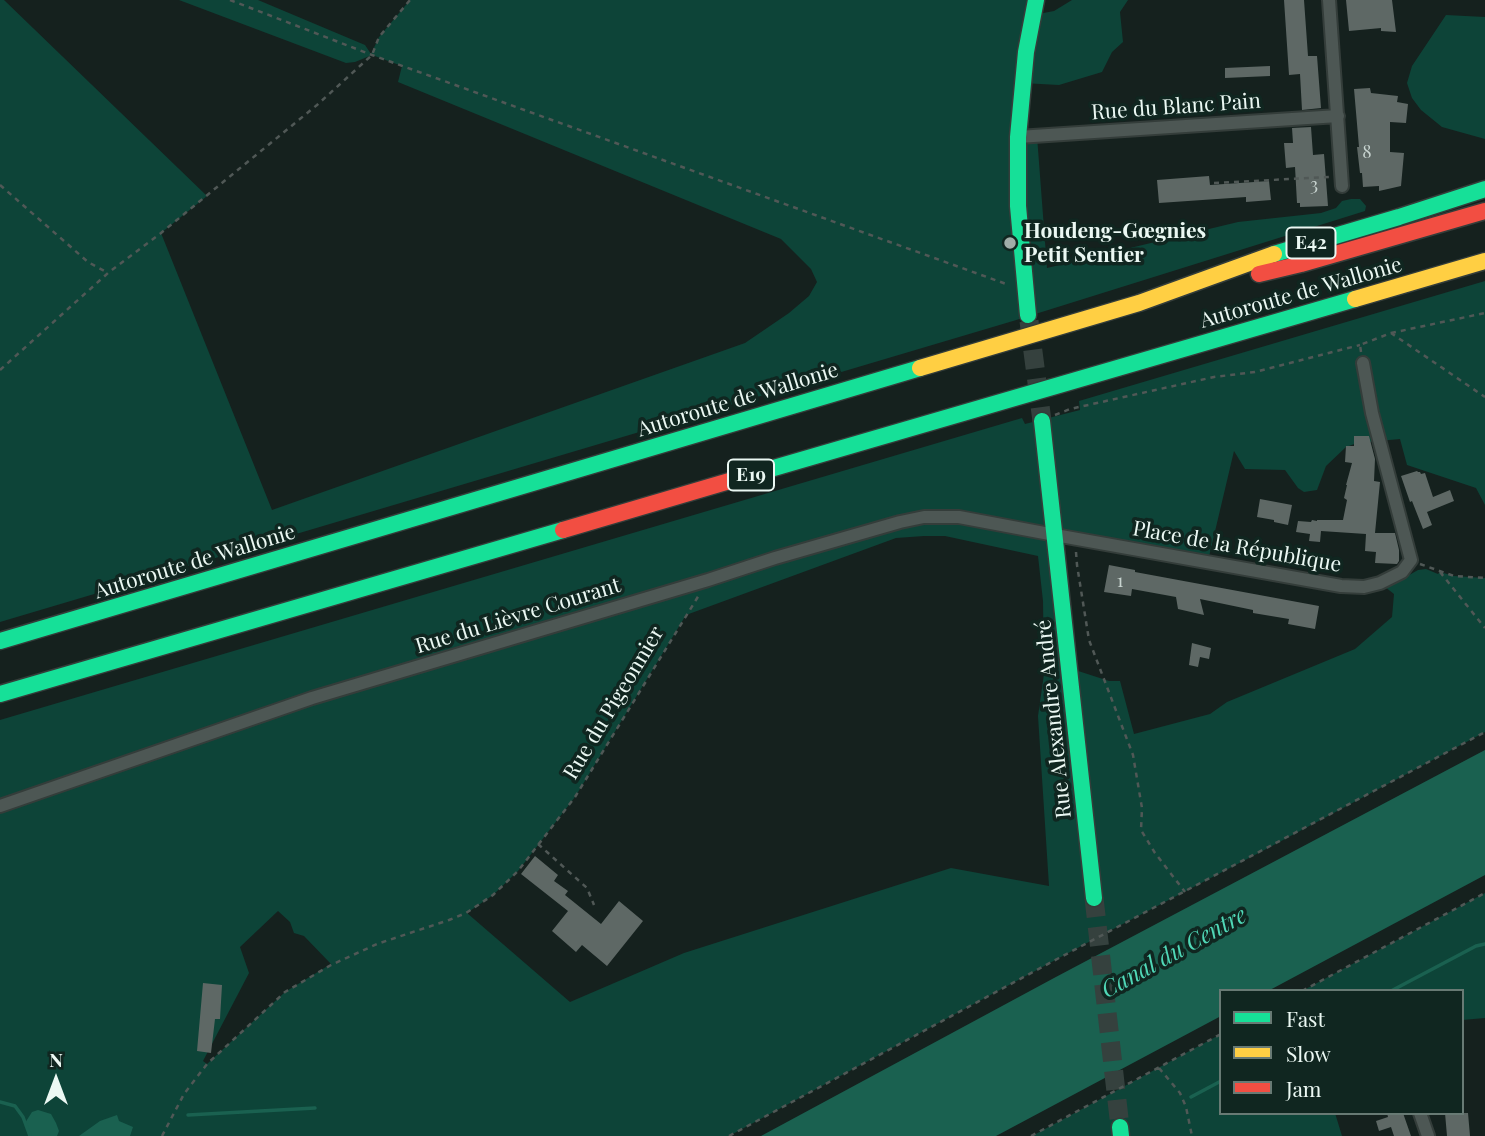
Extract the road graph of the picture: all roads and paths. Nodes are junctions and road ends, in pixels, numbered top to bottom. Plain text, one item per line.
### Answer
1 (230, 0) edge
2 (410, 0) edge
3 (1036, 0) edge
4 (1329, 0) edge
5 (372, 55) junction
6 (1338, 116) junction
7 (1018, 137) junction
8 (1342, 181) joint
9 (1214, 183) dead end
10 (0, 184) edge
11 (1485, 188) edge
12 (1485, 211) edge
13 (1485, 261) edge
14 (108, 273) junction
15 (1025, 291) junction
16 (1139, 303) junction
17 (1485, 313) edge
18 (1028, 315) tunnel mouth
19 (1391, 333) junction
20 (1360, 345) junction
21 (1363, 363) joint
22 (0, 370) edge
23 (1485, 397) edge
24 (1042, 421) joint
25 (1055, 535) junction
26 (1076, 539) junction
27 (1411, 560) junction
28 (1440, 572) junction
29 (1485, 578) edge
30 (708, 580) junction
31 (1485, 628) edge
32 (0, 642) edge
33 (0, 694) edge
34 (1485, 732) edge
35 (0, 806) edge
36 (538, 844) junction
37 (1185, 892) junction
38 (1485, 893) edge
39 (1094, 898) tunnel mouth
40 (594, 905) dead end
41 (1306, 989) edge
42 (1219, 1035) edge
43 (1158, 1067) junction
44 (1421, 1115) edge
45 (162, 1136) edge
46 (729, 1136) edge
47 (1031, 1136) edge
48 (1192, 1136) edge
49 (1428, 1136) edge

1 - 5 path
2 - 5 path
3 - 7 main road
4 - 6 street
5 - 14 path
5 - 15 path
6 - 7 street, Rue du Blanc Pain
6 - 8 street
7 - 15 main road
8 - 9 path
10 - 14 path
11 - 16 main road, Autoroute de Wallonie / E42
12 - 16 main road
13 - 33 main road, Autoroute de Wallonie / E19
14 - 22 path
15 - 18 main road
16 - 32 main road, Autoroute de Wallonie
17 - 19 path
19 - 20 path
19 - 23 path
20 - 21 path
20 - 24 path
21 - 27 street
24 - 25 main road, Rue Alexandre André
25 - 26 street, Place de la République
25 - 30 street, Rue du Lièvre Courant
25 - 39 main road, Rue Alexandre André
26 - 27 street, Place de la République
26 - 37 path
27 - 28 path
28 - 29 path
28 - 31 path
30 - 35 street, Rue du Lièvre Courant
30 - 36 path, Rue du Pigeonnier
34 - 37 path
36 - 40 path
36 - 45 path, Rue du Pigeonnier
37 - 46 path
38 - 41 path
42 - 43 path
43 - 47 path
43 - 48 path
44 - 49 street

